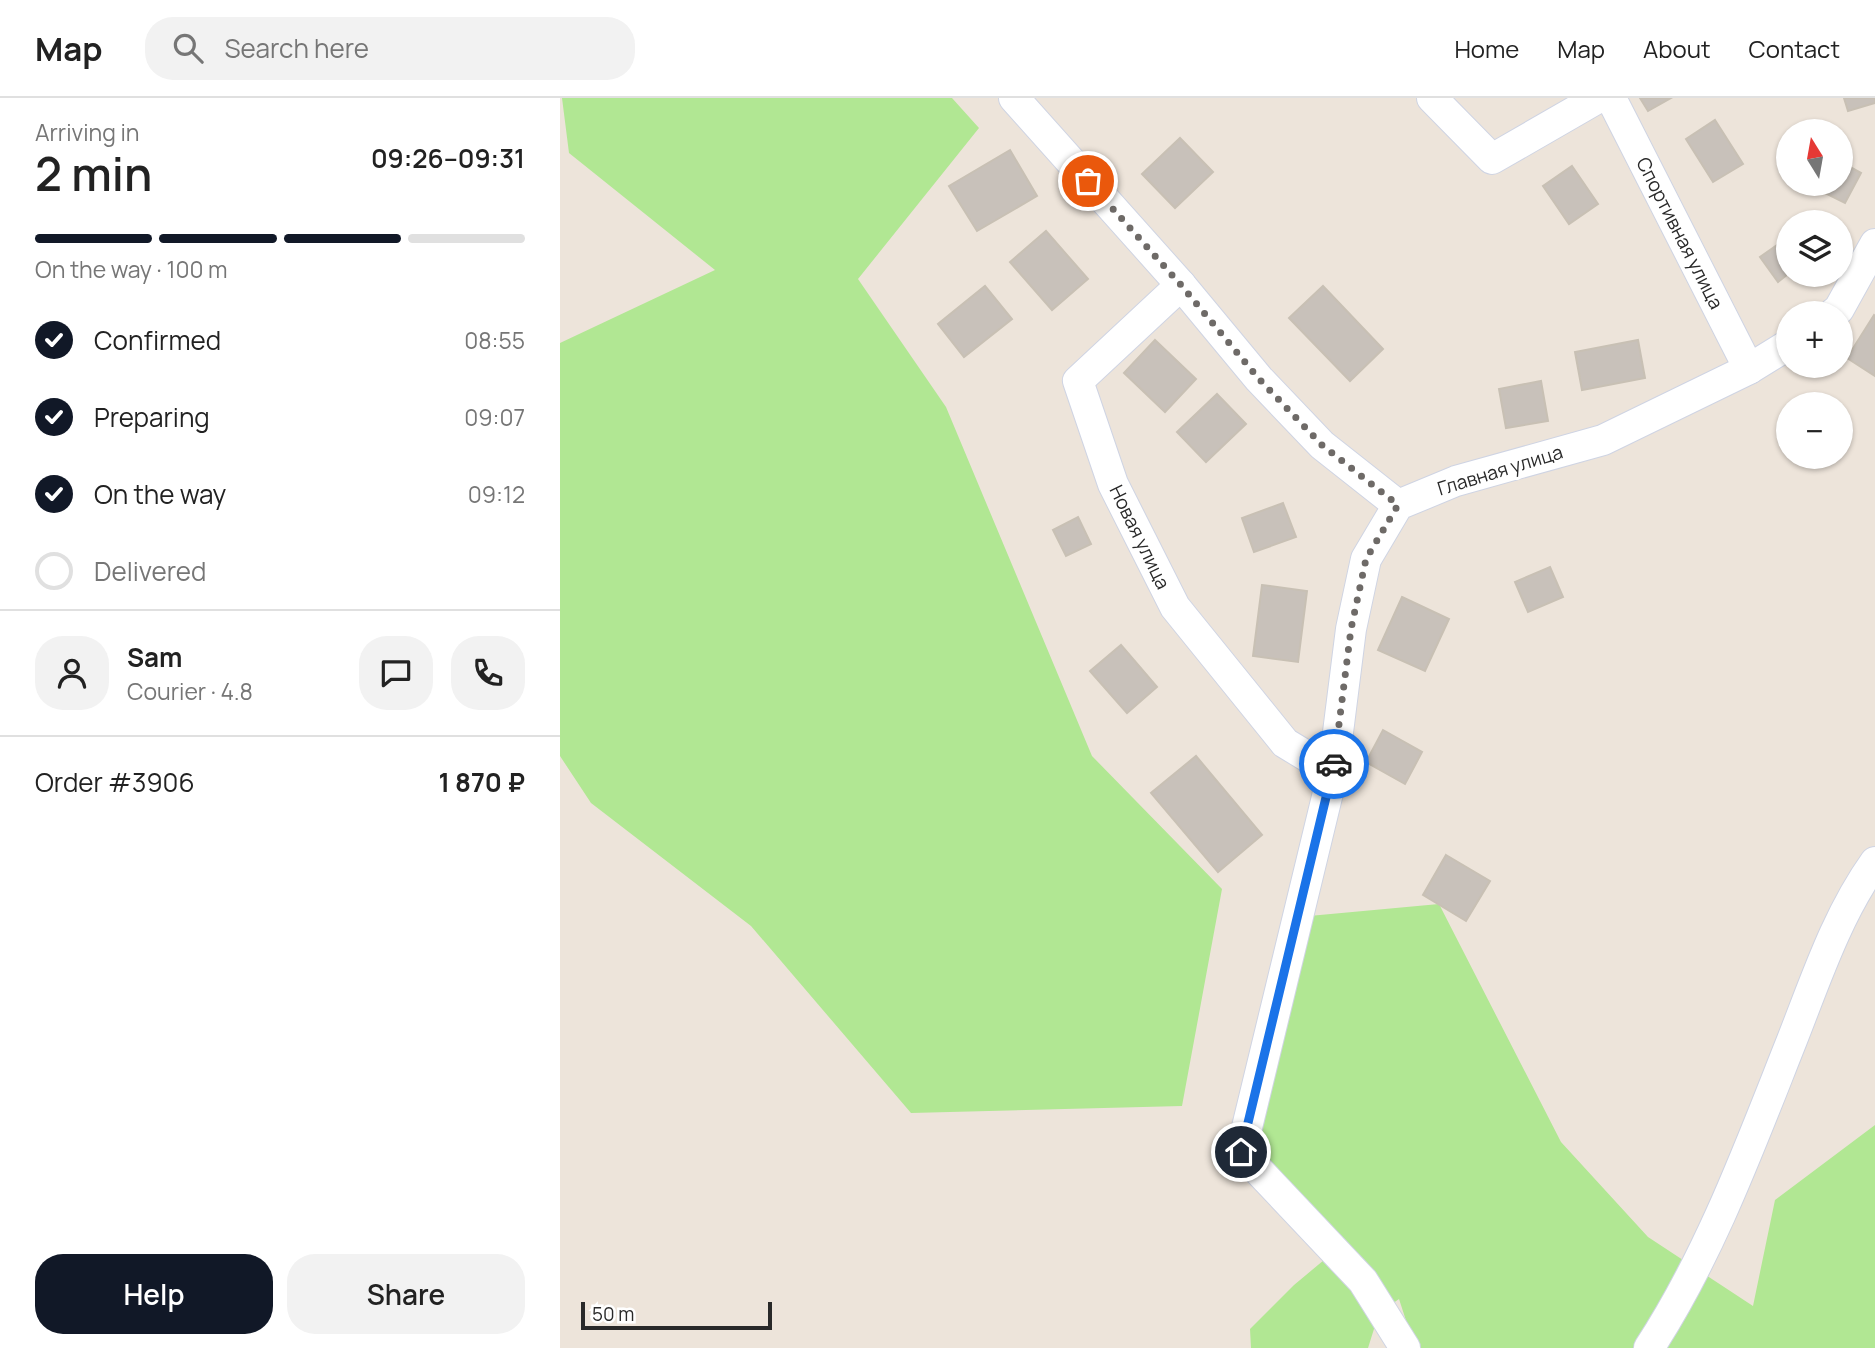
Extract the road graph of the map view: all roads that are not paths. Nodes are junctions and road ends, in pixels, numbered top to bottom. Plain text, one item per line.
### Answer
1 (1014, 98) edge
2 (1432, 98) edge
3 (1598, 98) edge
4 (1611, 98) edge
5 (1875, 244) edge
6 (1181, 285) junction
7 (1843, 301) edge
8 (1776, 352) edge
9 (1749, 369) junction
10 (1398, 505) junction
11 (1333, 772) junction
12 (1875, 862) edge
13 (1405, 1348) edge
14 (1649, 1348) edge

1 - 6 street
2 - 3 street
4 - 9 street, Спортивная улица
5 - 7 street
6 - 10 street
6 - 11 street, Новая улица
8 - 9 street, Главная улица
9 - 10 street, Главная улица
10 - 11 street
11 - 13 street
12 - 14 street

